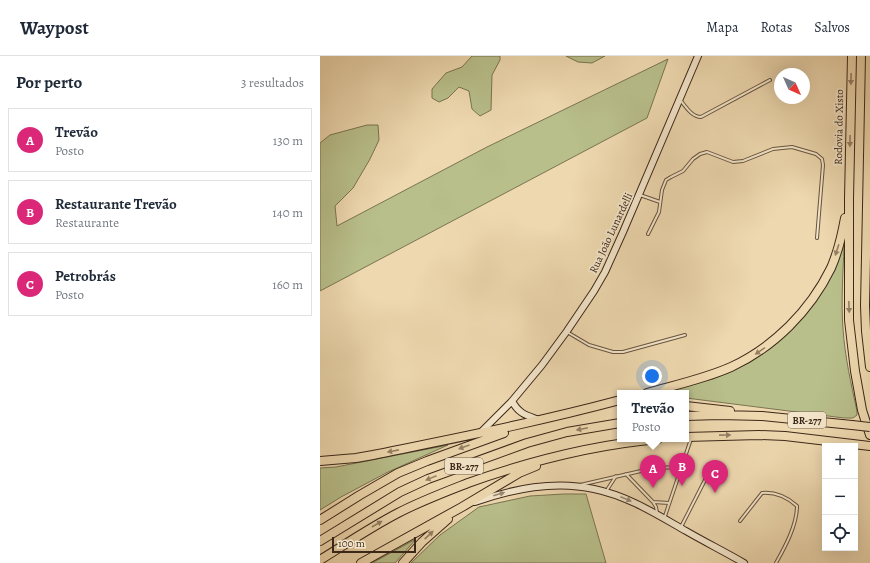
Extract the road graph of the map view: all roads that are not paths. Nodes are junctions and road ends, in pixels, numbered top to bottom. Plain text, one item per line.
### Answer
1 (698, 56) edge
2 (852, 56) edge
3 (870, 56) edge
4 (770, 80) dead end
5 (680, 100) junction
6 (639, 195) junction
7 (849, 198) junction
8 (660, 202) junction
9 (648, 234) dead end
10 (817, 238) dead end
11 (866, 252) junction
12 (870, 270) edge
13 (567, 332) junction
14 (685, 335) dead end
15 (870, 368) edge
16 (658, 390) edge
17 (512, 401) junction
18 (617, 401) edge
19 (617, 405) edge
20 (689, 406) edge
21 (587, 409) junction
22 (689, 416) edge
23 (762, 416) junction
24 (540, 420) junction
25 (617, 424) edge
26 (870, 427) edge
27 (480, 433) junction
28 (689, 436) edge
29 (870, 436) edge
30 (630, 442) edge
31 (687, 442) edge
32 (870, 446) edge
33 (570, 452) junction
34 (320, 461) edge
35 (681, 467) junction
36 (724, 467) dead end
37 (626, 474) junction
38 (616, 476) junction
39 (576, 486) junction
40 (606, 492) junction
41 (653, 502) junction
42 (669, 503) junction
43 (462, 507) junction
44 (657, 514) junction
45 (664, 518) junction
46 (320, 520) edge
47 (740, 521) dead end
48 (680, 528) junction
49 (320, 541) edge
50 (320, 560) edge
51 (361, 563) edge
52 (402, 563) edge
53 (744, 563) edge
54 (776, 563) edge

1 - 5 street, Rua João Lunardelli
2 -> 7 highway, Rodovia do Xisto
3 - 11 highway
4 - 5 lane
5 - 6 street, Rua João Lunardelli
6 - 8 lane
6 - 13 street, Rua João Lunardelli
7 -> 16 highway
7 -> 29 highway
8 - 9 lane
8 - 10 lane
11 - 12 highway
11 - 15 highway
13 - 14 lane
13 - 17 street, Rua João Lunardelli
17 - 24 street
17 - 27 street, Rua João Lunardelli
18 - 21 highway
19 - 21 highway
20 - 23 highway
21 - 24 highway
22 - 23 highway, BR-277
23 - 26 highway, BR-277, bridge
24 - 27 highway
24 -> 46 highway
25 -> 49 highway, BR-277
27 -> 34 highway
28 -> 32 highway, BR-277
30 - 33 highway, BR-277
31 - 35 lane
33 - 43 highway
50 -> 33 highway, BR-277
35 - 37 lane
35 - 42 lane
36 - 48 lane
37 - 38 lane
37 - 41 lane
38 - 39 lane
38 - 40 lane
39 - 40 street
43 -> 39 street
40 -> 44 street
41 - 42 lane
41 - 44 lane
42 - 45 lane
43 - 51 highway
52 -> 43 highway
44 - 45 street
45 - 48 street
47 - 54 lane
48 - 53 street

